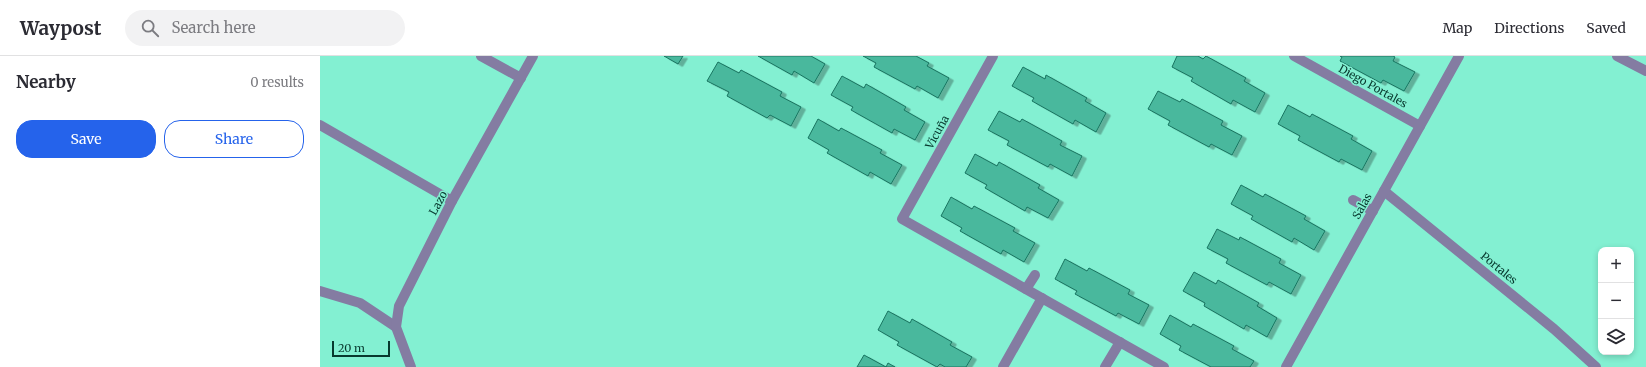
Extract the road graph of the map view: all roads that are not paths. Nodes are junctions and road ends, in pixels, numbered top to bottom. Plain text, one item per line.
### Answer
1 (481, 56) edge
2 (533, 56) edge
3 (994, 56) edge
4 (1294, 56) edge
5 (1459, 56) edge
6 (1620, 56) edge
7 (1646, 71) edge
8 (521, 78) junction
9 (320, 125) edge
10 (1420, 126) junction
11 (1384, 191) junction
12 (1353, 200) dead end
13 (452, 201) junction
14 (1373, 211) junction
15 (1035, 275) dead end
16 (1026, 289) junction
17 (320, 291) edge
18 (1042, 298) junction
19 (396, 327) junction
20 (1120, 342) junction
21 (411, 367) edge
22 (1003, 367) edge
23 (1105, 367) edge
24 (1164, 367) edge
25 (1286, 367) edge
26 (1596, 367) edge

1 - 8 street
2 - 8 street, Lazo
3 - 16 street, Vicuña
4 - 10 street, Diego Portales
5 - 10 street, Salas
6 - 7 street
8 - 13 street, Lazo
9 - 13 street
10 - 11 street, Salas
11 - 14 street, Salas
11 - 26 street, Portales
12 - 14 street
13 - 19 street, Lazo
14 - 25 street, Salas
15 - 16 street
16 - 18 street
17 - 19 street
18 - 20 street
18 - 22 street
19 - 21 street, Lazo
20 - 23 street
20 - 24 street

